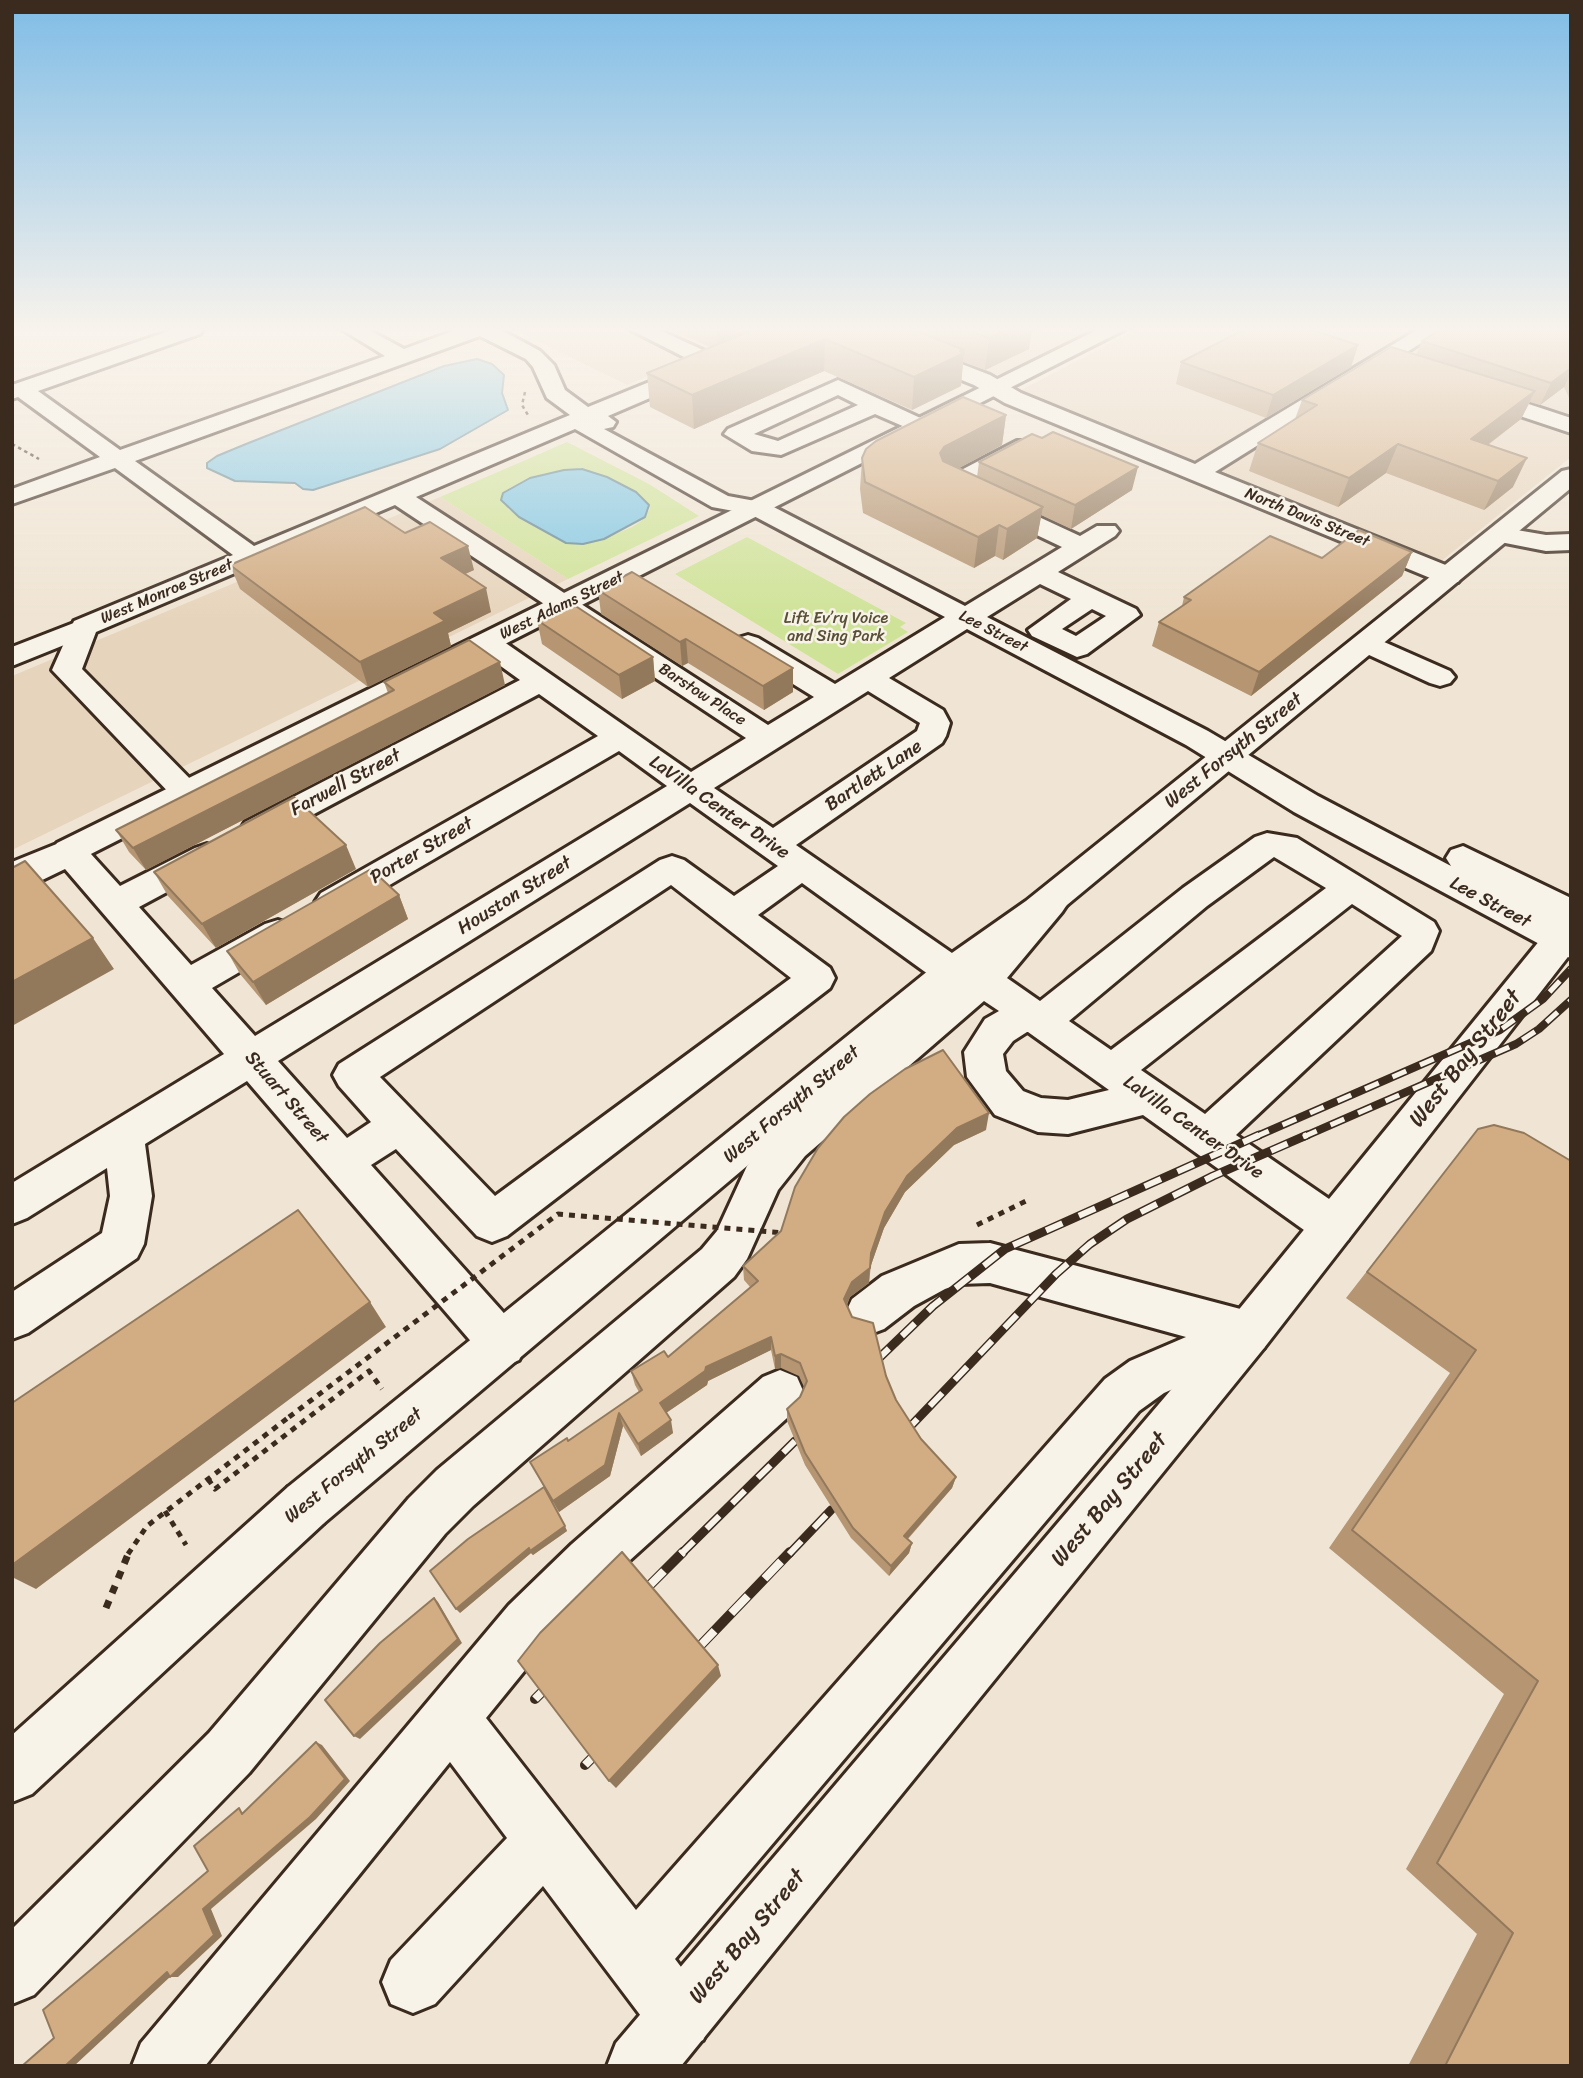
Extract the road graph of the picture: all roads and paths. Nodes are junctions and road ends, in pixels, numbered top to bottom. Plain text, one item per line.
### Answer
1 (70, 427) edge
2 (207, 427) edge
3 (559, 427) edge
4 (585, 427) edge
5 (622, 427) edge
6 (632, 427) edge
7 (751, 427) edge
8 (827, 427) edge
9 (921, 427) edge
10 (1061, 427) edge
11 (1082, 427) edge
12 (1261, 427) edge
13 (631, 430) junction
14 (118, 459) junction
15 (1196, 473) junction
16 (1571, 476) edge
17 (141, 477) junction
18 (116, 486) dead end
19 (396, 495) junction
20 (12, 497) edge
21 (757, 508) junction
22 (1106, 531) dead end
23 (1499, 535) junction
24 (1571, 542) edge
25 (1082, 546) junction
26 (251, 556) junction
27 (629, 572) junction
28 (1449, 576) junction
29 (1029, 579) junction
30 (659, 591) edge
31 (1091, 598) dead end
32 (565, 604) junction
33 (966, 618) junction
34 (84, 627) junction
35 (730, 634) edge
36 (486, 643) junction
37 (1366, 643) junction
38 (12, 657) edge
39 (1440, 677) dead end
40 (868, 678) junction
41 (540, 681) junction
42 (837, 698) junction
43 (620, 737) junction
44 (769, 739) junction
45 (1228, 755) junction
46 (690, 788) junction
47 (187, 792) junction
48 (772, 845) junction
49 (69, 851) junction
50 (802, 866) junction
51 (12, 876) edge
52 (12, 885) edge
53 (1351, 887) junction
54 (115, 904) junction
55 (734, 914) junction
56 (1568, 932) edge
57 (968, 977) junction
58 (187, 985) junction
59 (1034, 1017) junction
60 (251, 1059) junction
61 (1112, 1071) junction
62 (1149, 1097) junction
63 (400, 1125) junction
64 (124, 1137) junction
65 (1207, 1138) junction
66 (343, 1162) junction
67 (1028, 1200) dead end
68 (12, 1205) edge
69 (1333, 1226) junction
70 (971, 1228) dead end
71 (784, 1233) edge
72 (868, 1314) dead end
73 (12, 1318) edge
74 (1248, 1333) junction
75 (503, 1345) junction
76 (383, 1389) dead end
77 (780, 1393) dead end
78 (208, 1479) junction
79 (306, 1505) junction
80 (165, 1511) junction
81 (186, 1545) dead end
82 (106, 1608) dead end
83 (450, 1716) junction
84 (12, 1734) edge
85 (12, 1774) edge
86 (545, 1841) junction
87 (635, 1958) junction
88 (12, 1973) edge
89 (413, 1982) dead end
90 (681, 2018) junction
91 (164, 2066) edge
92 (639, 2066) edge

1 - 14 main road
2 - 14 main road
3 - 19 main road, West Monroe Street
4 - 21 main road, Lee Street
5 - 13 main road, Lee Street
6 - 13 main road
7 - 8 main road
9 - 21 main road, West Adams Street
10 - 25 main road
11 - 15 main road, North Davis Street
12 - 15 main road
13 - 21 main road, Lee Street
14 - 17 main road
14 - 20 main road
15 - 28 main road, North Davis Street
16 - 23 main road, West Forsyth Street
17 - 18 main road
17 - 26 main road
19 - 26 main road, West Monroe Street
19 - 32 main road, Barstow Place
21 - 27 main road, West Adams Street
21 - 33 main road, Lee Street
22 - 25 main road, Houston Street
23 - 24 main road
23 - 28 main road, West Forsyth Street
25 - 29 main road, Houston Street
26 - 34 main road, West Monroe Street
27 - 30 main road
27 - 32 main road, West Adams Street
28 - 37 main road, West Forsyth Street
29 - 31 main road
29 - 33 main road, Houston Street
32 - 36 main road, West Adams Street
32 - 44 main road, Barstow Place
33 - 40 main road, Houston Street
33 - 45 main road, Lee Street
34 - 38 main road, West Monroe Street
34 - 47 main road
35 - 42 main road
36 - 41 main road, LaVilla Center Drive
36 - 47 main road, West Adams Street
37 - 39 main road
37 - 45 main road, West Forsyth Street
40 - 42 main road, Houston Street
40 - 48 main road, Bartlett Lane
41 - 43 main road, LaVilla Center Drive
41 - 54 main road, Farwell Street
42 - 44 main road, Houston Street
43 - 46 main road, LaVilla Center Drive
43 - 58 main road, Porter Street
44 - 46 main road, Houston Street
45 - 56 main road, Lee Street
45 - 57 main road, West Forsyth Street
46 - 48 main road, LaVilla Center Drive
46 - 60 main road, Houston Street
47 - 49 main road, West Adams Street
48 - 50 main road, LaVilla Center Drive
49 - 51 main road
49 - 52 main road, West Adams Street
49 - 54 main road, Stuart Street
50 - 55 main road
50 - 57 main road, LaVilla Center Drive
53 - 59 main road
53 - 61 main road
53 - 65 main road
54 - 58 main road, Stuart Street
55 - 63 main road
55 - 63 main road
56 - 69 main road, West Bay Street
57 - 59 main road, LaVilla Center Drive
57 - 75 main road, West Forsyth Street
57 - 88 main road
58 - 60 main road, Stuart Street
59 - 61 main road, LaVilla Center Drive
59 - 62 main road
60 - 64 main road, Houston Street
60 - 66 main road, Stuart Street
61 - 62 main road, LaVilla Center Drive
62 - 65 main road, LaVilla Center Drive
63 - 66 main road
64 - 68 main road, Houston Street
64 - 73 main road
65 - 69 main road, LaVilla Center Drive
66 - 75 main road, Stuart Street
67 - 70 path
69 - 74 main road, West Bay Street
71 - 78 path, bridge
72 - 74 main road
74 - 87 main road
74 - 90 main road, West Bay Street
75 - 79 main road, West Forsyth Street
76 - 78 path
77 - 83 main road
78 - 80 path
79 - 84 main road, West Forsyth Street
79 - 85 main road
80 - 81 path
80 - 82 path
83 - 86 main road
83 - 91 main road
86 - 87 main road
86 - 89 main road
87 - 90 main road
90 - 92 main road, West Bay Street

